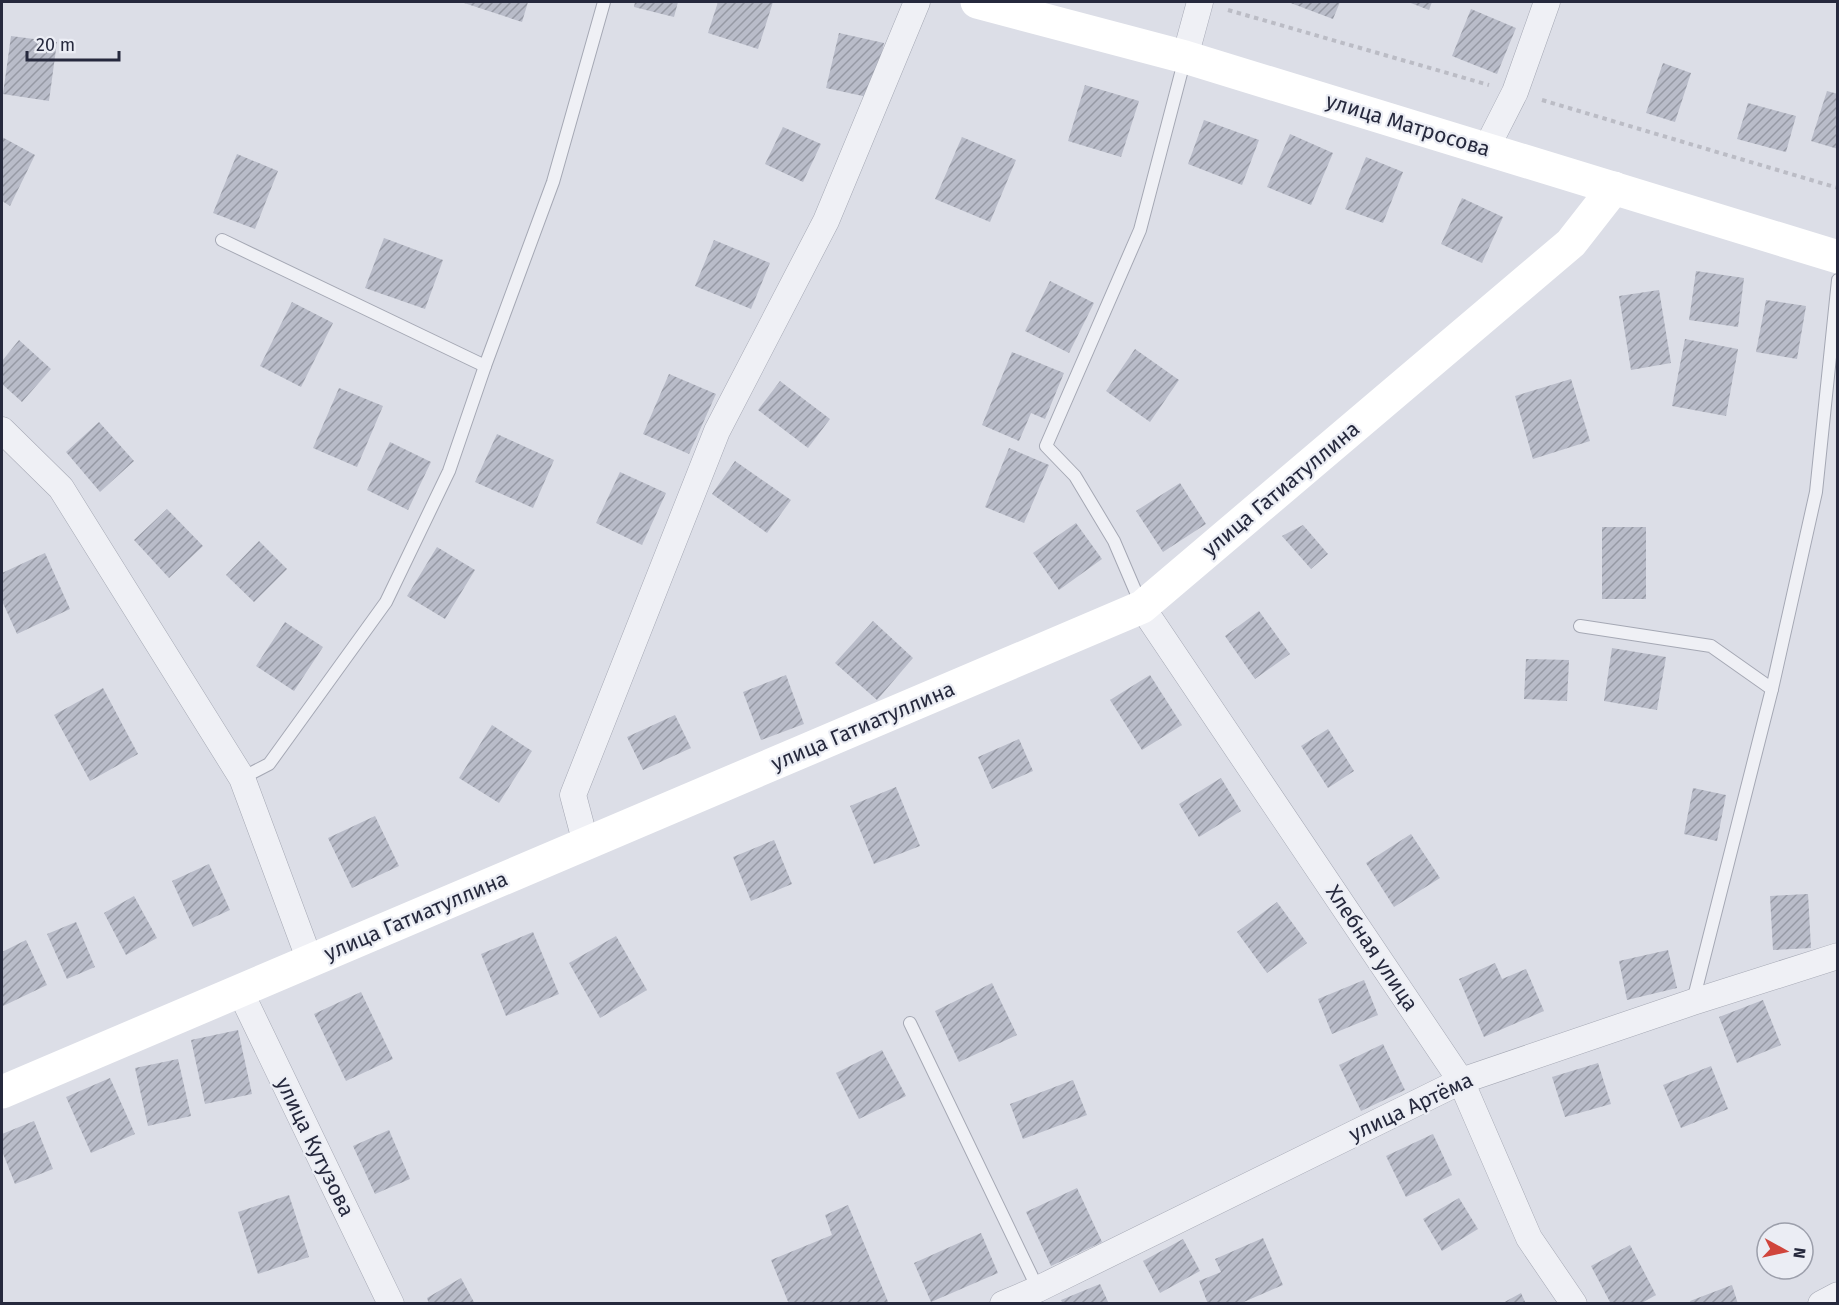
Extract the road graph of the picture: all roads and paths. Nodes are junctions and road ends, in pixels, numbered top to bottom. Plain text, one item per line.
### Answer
1 (604, 2) edge
2 (917, 2) edge
3 (976, 2) edge
4 (1200, 2) edge
5 (1547, 2) edge
6 (1185, 57) junction
7 (1486, 149) junction
8 (1614, 188) junction
9 (222, 240) dead end
10 (1838, 257) edge
11 (1838, 280) edge
12 (485, 366) junction
13 (2, 430) edge
14 (1142, 607) junction
15 (1580, 626) dead end
16 (1772, 689) junction
17 (242, 778) junction
18 (586, 844) junction
19 (1838, 956) edge
20 (310, 961) junction
21 (240, 991) junction
22 (1693, 1002) junction
23 (910, 1023) dead end
24 (1461, 1081) junction
25 (2, 1092) edge
26 (1038, 1289) junction
27 (1838, 1295) edge
28 (391, 1304) edge
29 (1003, 1304) edge
30 (1574, 1304) edge
31 (1821, 1304) edge

1 - 12 lane
2 - 18 street
3 - 6 street, улица Матросова
4 - 6 street
5 - 7 street
6 - 7 street, улица Матросова
6 - 14 lane
7 - 8 street, улица Матросова
8 - 10 street, улица Матросова
8 - 14 street, улица Гатиатуллина
9 - 12 lane
11 - 16 lane
12 - 17 lane
13 - 17 street
14 - 18 street, улица Гатиатуллина
14 - 24 street, Хлебная улица
15 - 16 lane
16 - 22 lane
17 - 20 street
18 - 20 street, улица Гатиатуллина
19 - 22 street, улица Артёма
20 - 21 street, улица Гатиатуллина
21 - 25 street, улица Гатиатуллина
21 - 28 street, улица Кутузова
22 - 24 street, улица Артёма
23 - 26 lane
24 - 26 street, улица Артёма
24 - 30 street, Хлебная улица
26 - 29 street, улица Артёма
27 - 31 street

